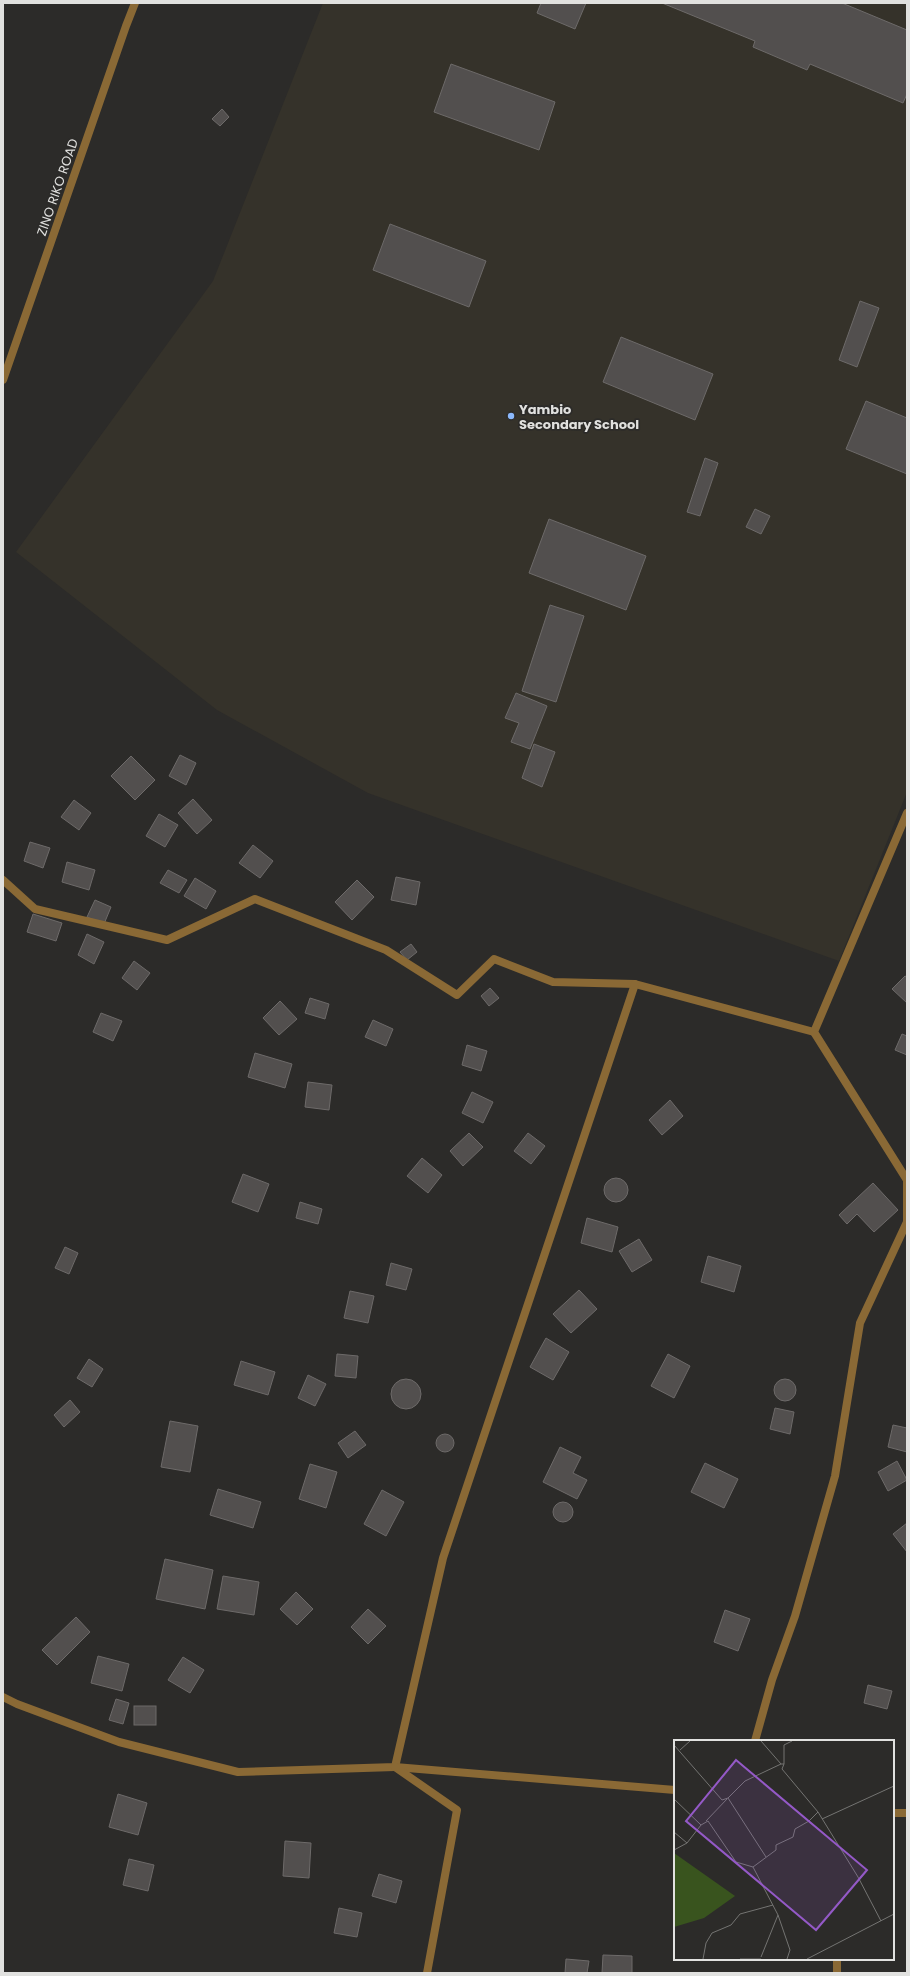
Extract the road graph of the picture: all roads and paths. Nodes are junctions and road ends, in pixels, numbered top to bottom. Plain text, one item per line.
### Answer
1 (135, 3) edge
2 (3, 380) edge
3 (907, 813) edge
4 (3, 880) edge
5 (635, 984) junction
6 (814, 1032) junction
7 (3, 1697) edge
8 (754, 1740) edge
9 (395, 1767) junction
10 (674, 1790) edge
11 (894, 1813) edge
12 (907, 1813) edge
13 (837, 1960) edge
14 (427, 1973) edge
15 (837, 1973) edge

1 - 2 street, ZINO RIKO ROAD
3 - 6 street
4 - 5 street
5 - 6 street
5 - 9 street
6 - 8 street
7 - 9 street
9 - 10 street
9 - 14 street
11 - 12 street
13 - 15 street

